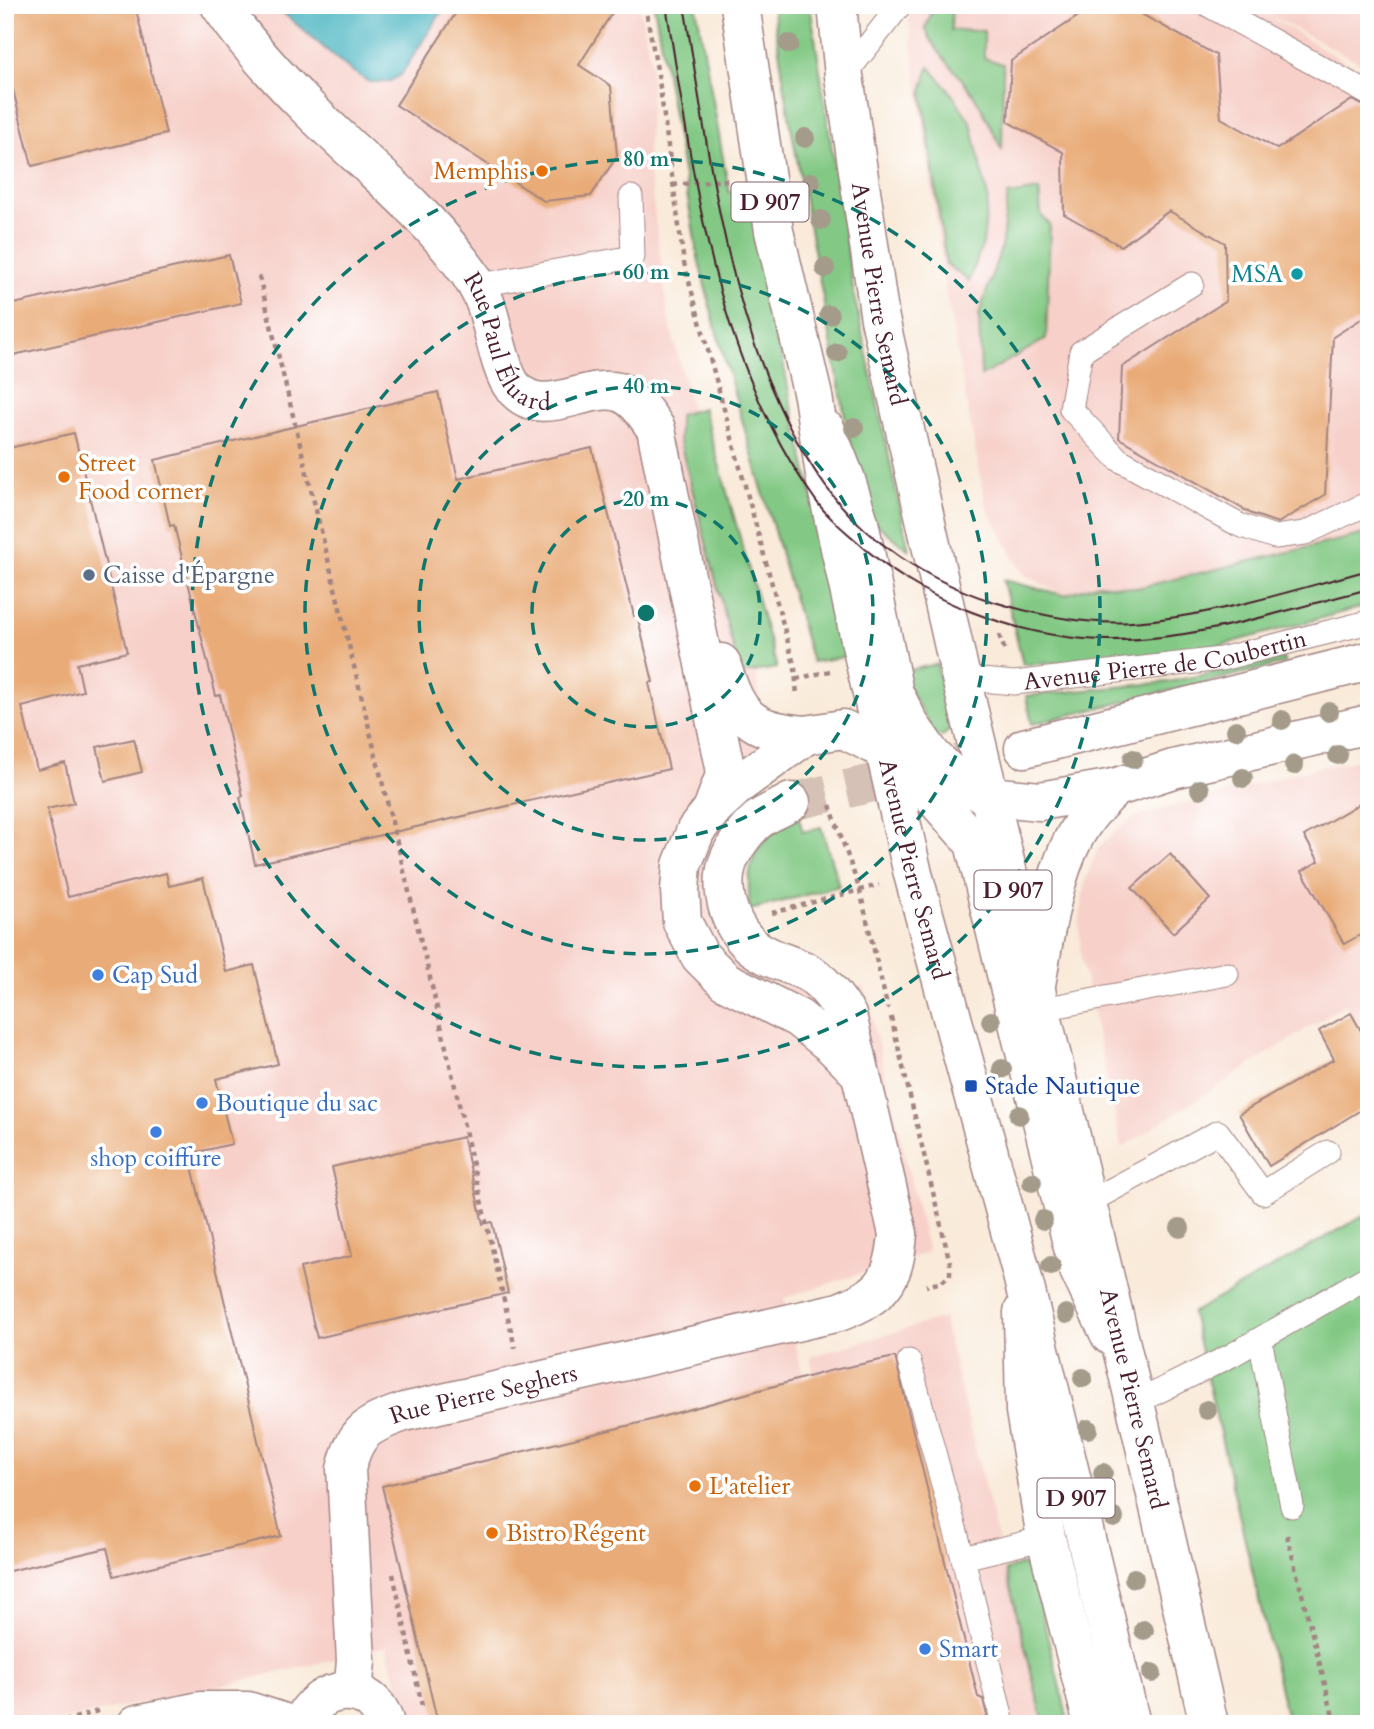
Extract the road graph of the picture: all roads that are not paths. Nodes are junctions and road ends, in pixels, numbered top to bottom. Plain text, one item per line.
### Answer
1 (220, 5) edge
2 (740, 5) edge
3 (837, 5) edge
4 (900, 5) edge
5 (1208, 5) edge
6 (844, 76) junction
7 (1369, 94) edge
8 (631, 197) dead end
9 (1192, 284) dead end
10 (475, 286) junction
11 (813, 396) junction
12 (1369, 503) edge
13 (691, 596) junction
14 (1369, 622) edge
15 (1369, 661) edge
16 (961, 678) junction
17 (802, 721) junction
18 (1369, 724) edge
19 (1024, 748) tunnel mouth
20 (885, 750) junction
21 (1114, 788) junction
22 (990, 796) junction
23 (791, 802) tunnel mouth
24 (712, 810) junction
25 (1227, 974) dead end
26 (1039, 997) junction
27 (859, 1072) junction
28 (1328, 1152) dead end
29 (1087, 1203) junction
30 (1021, 1271) junction
31 (1369, 1276) edge
32 (1260, 1339) junction
33 (909, 1361) dead end
34 (1132, 1389) junction
35 (1292, 1506) road end
36 (1046, 1538) junction
37 (963, 1558) junction
38 (353, 1692) junction
39 (137, 1724) edge
40 (288, 1724) edge
41 (302, 1724) edge
42 (385, 1724) edge
43 (1003, 1724) edge
44 (1093, 1724) edge
45 (1131, 1724) edge
46 (1209, 1724) edge

1 - 10 street, Rue Paul Éluard
2 - 11 street, Avenue Pierre Semard / D 907
3 - 6 street, Avenue Pierre Semard / D 907
4 - 6 lane
5 - 7 lane
6 - 16 street, Avenue Pierre Semard / D 907
8 - 10 lane
9 - 12 lane
10 - 13 street, Rue Paul Éluard
11 - 20 street, Avenue Pierre Semard / D 907
11 - 22 street
13 - 17 street, Rue Paul Éluard
13 - 24 street
14 - 16 lane, Avenue Pierre de Coubertin
15 - 19 street, Avenue Pierre de Coubertin
16 - 22 street, Avenue Pierre Semard / D 907
17 - 20 street
17 - 24 street
18 - 21 street
20 - 30 street, Avenue Pierre Semard / D 907
20 - 34 street
21 - 22 street
21 - 26 street
22 - 26 street, Avenue Pierre Semard / D 907
23 - 27 street
24 - 27 street
25 - 26 lane
26 - 29 street, Avenue Pierre Semard / D 907
27 - 38 street, Rue Pierre Seghers
28 - 29 lane
29 - 34 street, Avenue Pierre Semard / D 907
30 - 36 street
30 - 45 street, Avenue Pierre Semard / D 907
31 - 32 lane
32 - 34 lane
32 - 35 lane
33 - 37 lane
34 - 46 street, Avenue Pierre Semard / D 907
36 - 37 lane
36 - 44 street
37 - 43 lane
38 - 41 street
38 - 42 street
39 - 40 street

